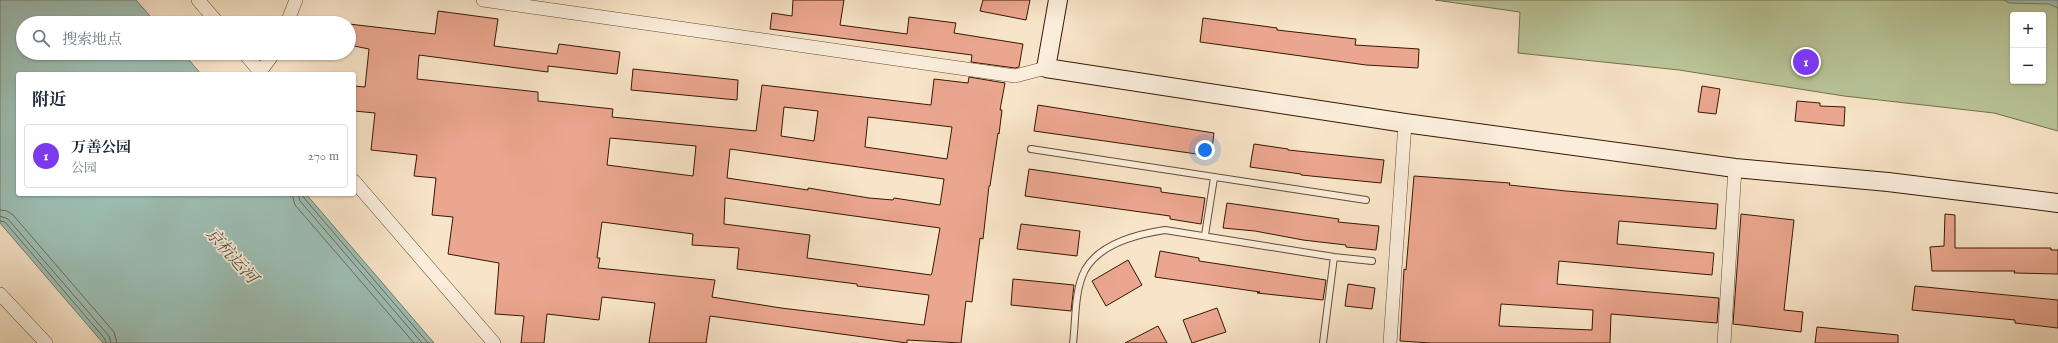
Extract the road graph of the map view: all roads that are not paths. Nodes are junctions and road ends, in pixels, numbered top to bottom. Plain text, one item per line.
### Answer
1 (198, 0) edge
2 (296, 0) edge
3 (483, 0) edge
4 (1058, 0) edge
5 (212, 16) edge
6 (290, 16) edge
7 (250, 60) edge
8 (269, 60) edge
9 (1046, 68) junction
10 (260, 72) edge
11 (262, 72) edge
12 (1405, 123) junction
13 (1031, 149) dead end
14 (1735, 168) junction
15 (1214, 178) junction
16 (356, 183) edge
17 (1366, 200) dead end
18 (2058, 203) edge
19 (1205, 235) junction
20 (1334, 257) junction
21 (1372, 262) dead end
22 (0, 294) edge
23 (46, 343) edge
24 (494, 343) edge
25 (1073, 343) edge
26 (1323, 343) edge
27 (1390, 343) edge
28 (1724, 343) edge

1 - 5 street
2 - 6 street
3 - 9 street
4 - 9 street
7 - 10 street
8 - 11 street
9 - 12 street
12 - 14 street
12 - 27 street
13 - 15 lane
14 - 18 street
14 - 28 street
15 - 17 lane
15 - 19 lane
16 - 24 street
19 - 20 lane
19 - 25 lane
20 - 21 lane
20 - 26 lane
22 - 23 street

